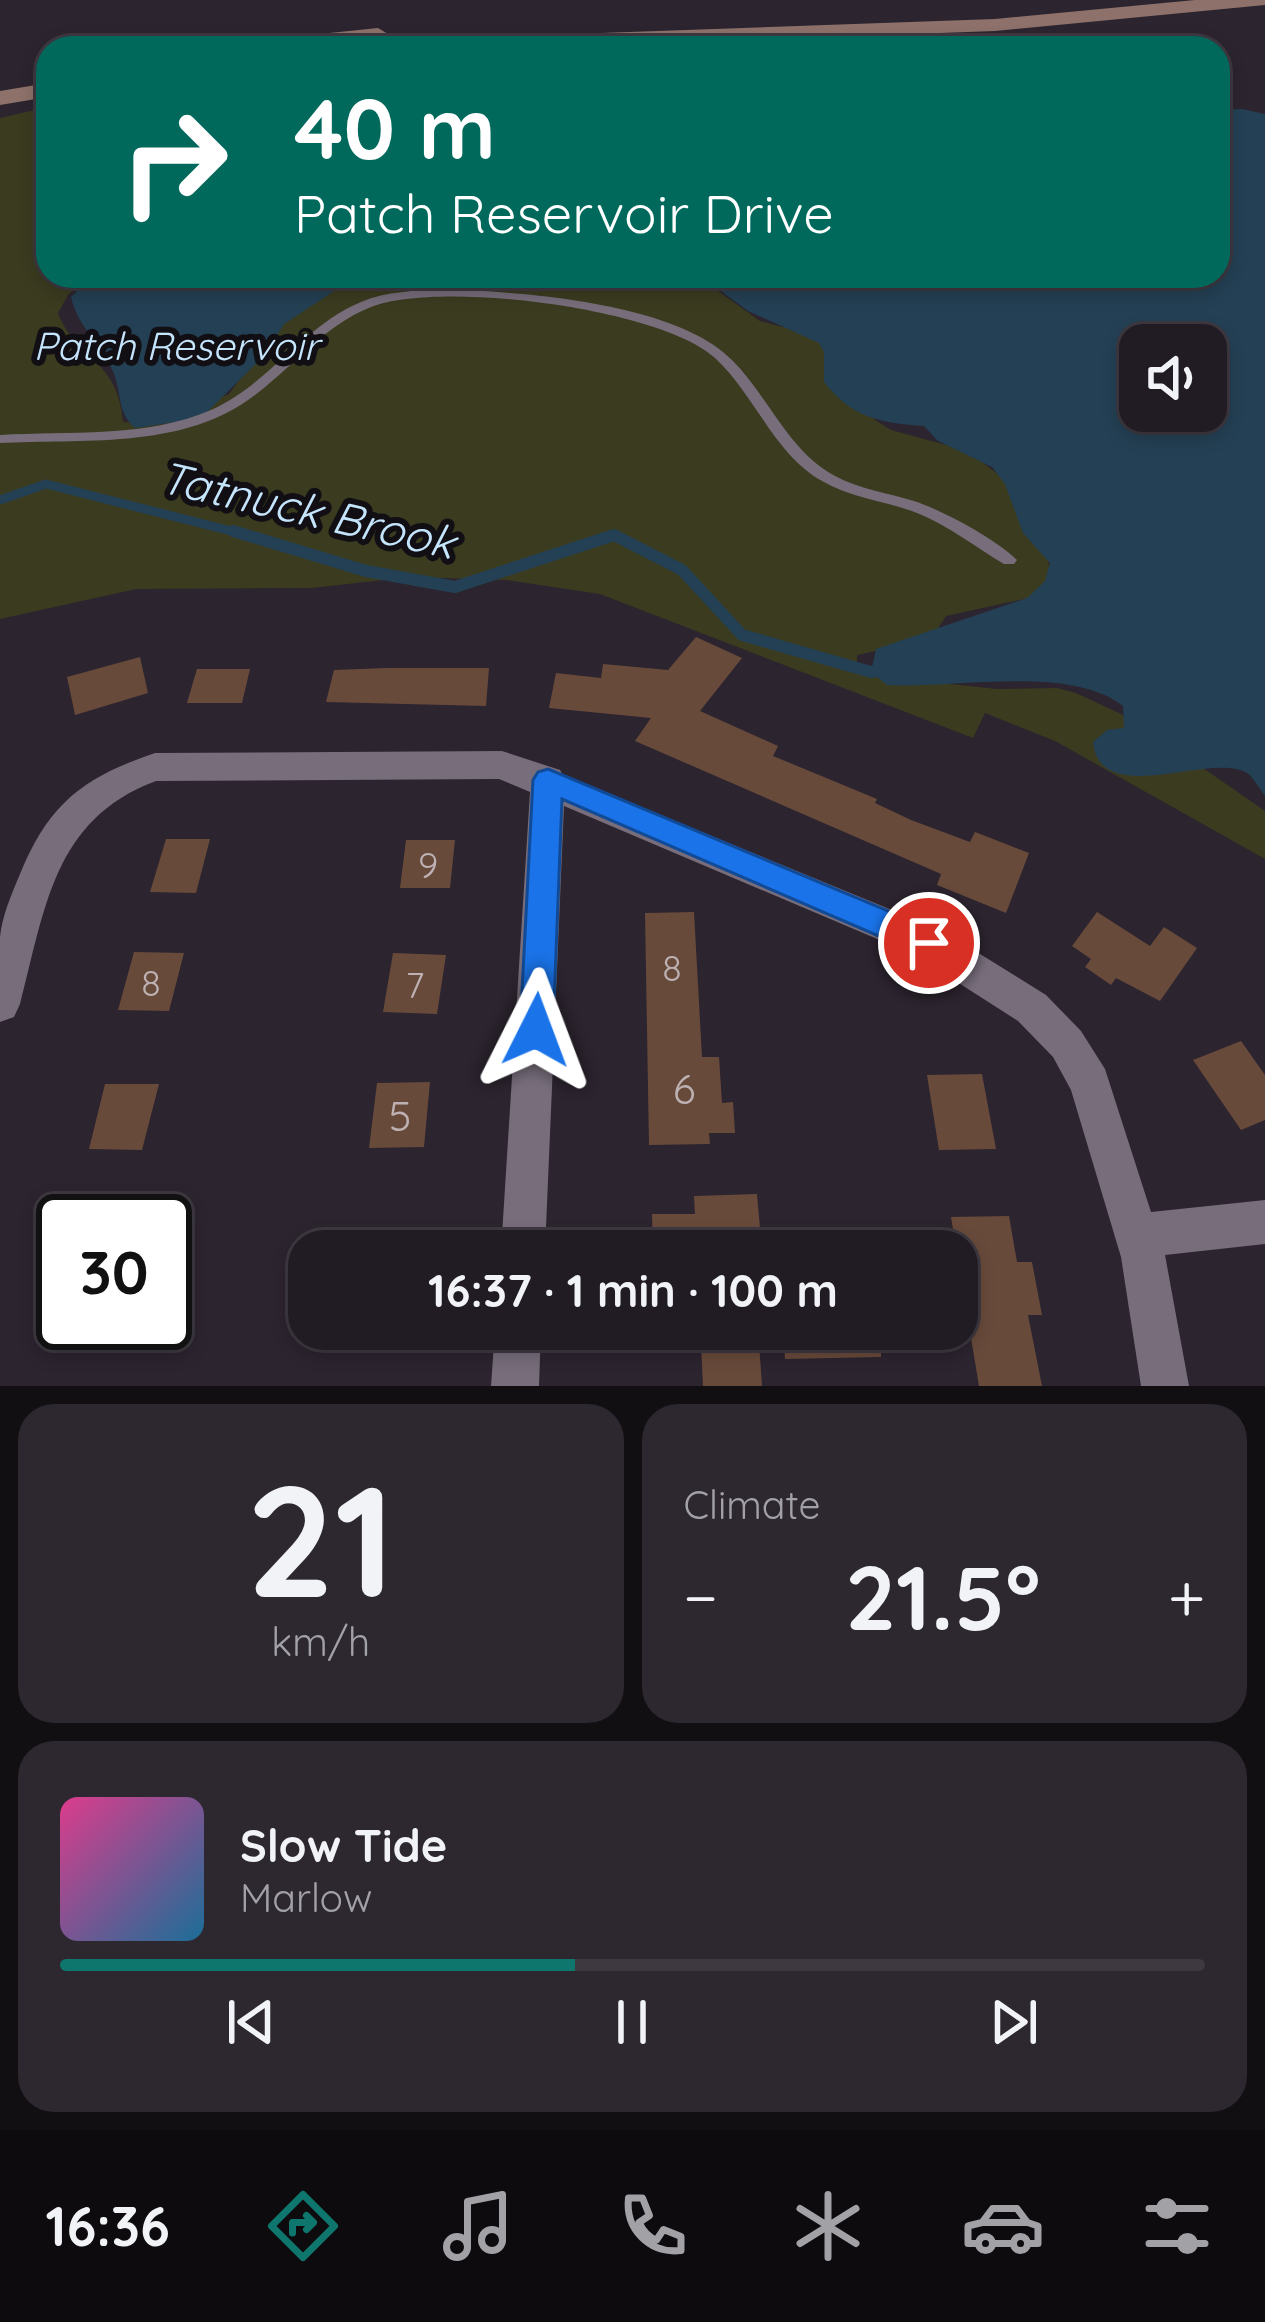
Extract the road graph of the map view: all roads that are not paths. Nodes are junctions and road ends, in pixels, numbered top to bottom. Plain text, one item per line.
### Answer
1 (1119, 0) edge
2 (1259, 0) edge
3 (511, 35) junction
4 (362, 36) edge
5 (499, 36) edge
6 (36, 82) edge
7 (0, 88) edge
8 (36, 92) edge
9 (0, 98) edge
10 (0, 439) edge
11 (1009, 560) dead end
12 (548, 780) junction
13 (0, 1004) edge
14 (1265, 1222) edge
15 (524, 1230) edge
16 (1137, 1236) junction
17 (517, 1350) edge
18 (515, 1386) edge
19 (1165, 1386) edge

1 - 3 main road
2 - 3 main road
3 - 4 main road
3 - 5 main road
6 - 7 main road
8 - 9 main road
10 - 11 lane
12 - 13 street
12 - 15 street
12 - 16 street
14 - 16 street
16 - 19 street
17 - 18 street

